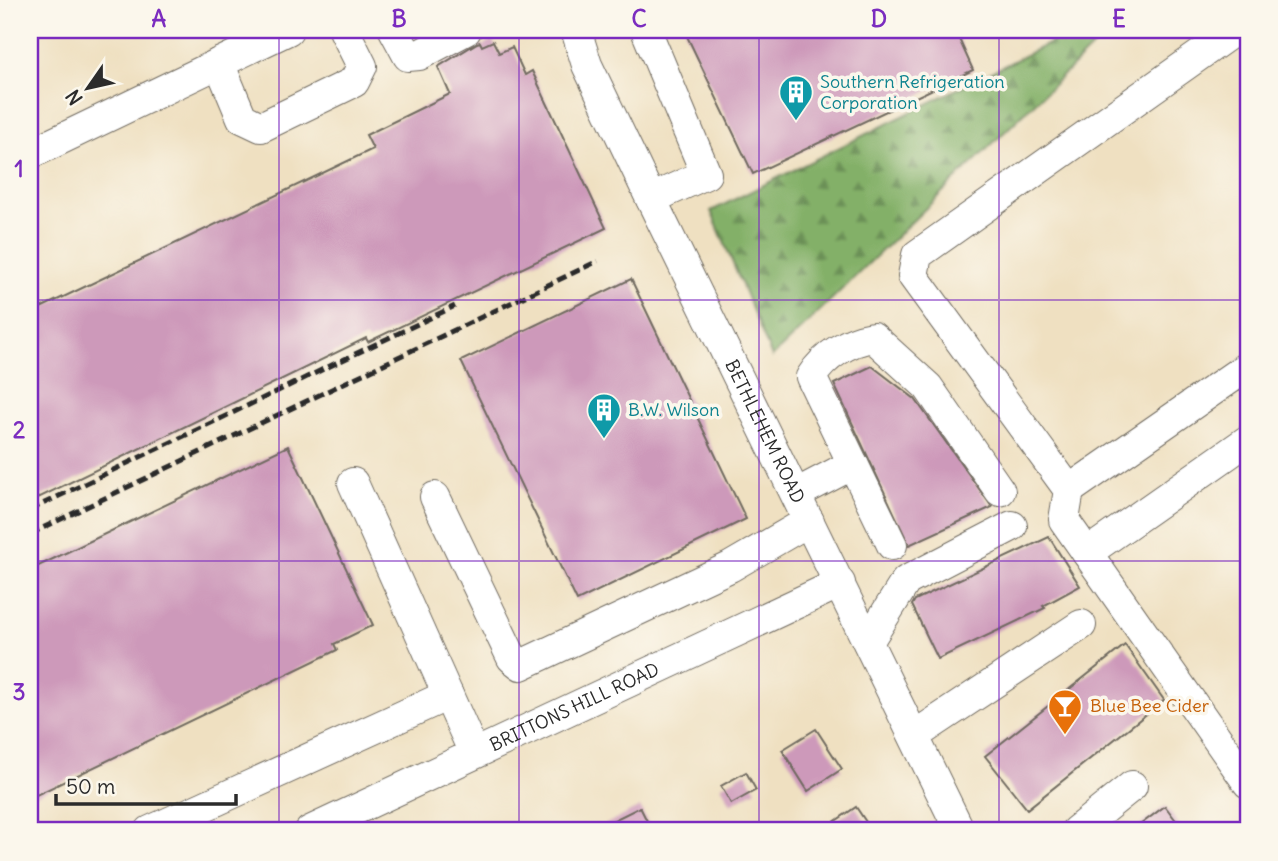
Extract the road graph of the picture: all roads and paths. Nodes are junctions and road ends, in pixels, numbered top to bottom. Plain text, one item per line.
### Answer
1 (288, 30) edge
2 (344, 30) edge
3 (394, 30) edge
4 (466, 30) edge
5 (576, 30) edge
6 (646, 30) edge
7 (1235, 30) edge
8 (219, 63) junction
9 (30, 154) edge
10 (651, 198) junction
11 (1248, 366) edge
12 (1248, 440) edge
13 (853, 464) junction
14 (353, 483) dead end
15 (1069, 490) junction
16 (1000, 491) dead end
17 (796, 494) junction
18 (435, 497) dead end
19 (809, 521) junction
20 (1012, 526) dead end
21 (892, 545) dead end
22 (1087, 553) junction
23 (840, 583) junction
24 (1081, 625) dead end
25 (868, 642) junction
26 (448, 695) junction
27 (914, 736) junction
28 (474, 753) junction
29 (1248, 783) edge
30 (1132, 786) dead end
31 (150, 831) edge
32 (310, 831) edge
33 (960, 831) edge
34 (1076, 831) edge

1 - 8 street
2 - 8 street
3 - 4 street
5 - 10 street, BETHLEHEM ROAD
6 - 10 street
7 - 15 street
8 - 9 street
10 - 17 street, BETHLEHEM ROAD
11 - 15 street
12 - 22 street
13 - 16 street
13 - 17 street
13 - 21 street
14 - 26 street
15 - 22 street
17 - 19 street, BETHLEHEM ROAD
18 - 19 street
19 - 23 street, BETHLEHEM ROAD
20 - 25 street
22 - 29 street
23 - 25 street, BETHLEHEM ROAD
23 - 28 street, BRITTONS HILL ROAD
24 - 27 street
25 - 27 street, BETHLEHEM ROAD
26 - 28 street
26 - 31 street
27 - 33 street, BETHLEHEM ROAD
28 - 32 street, BRITTONS HILL ROAD
30 - 34 street

